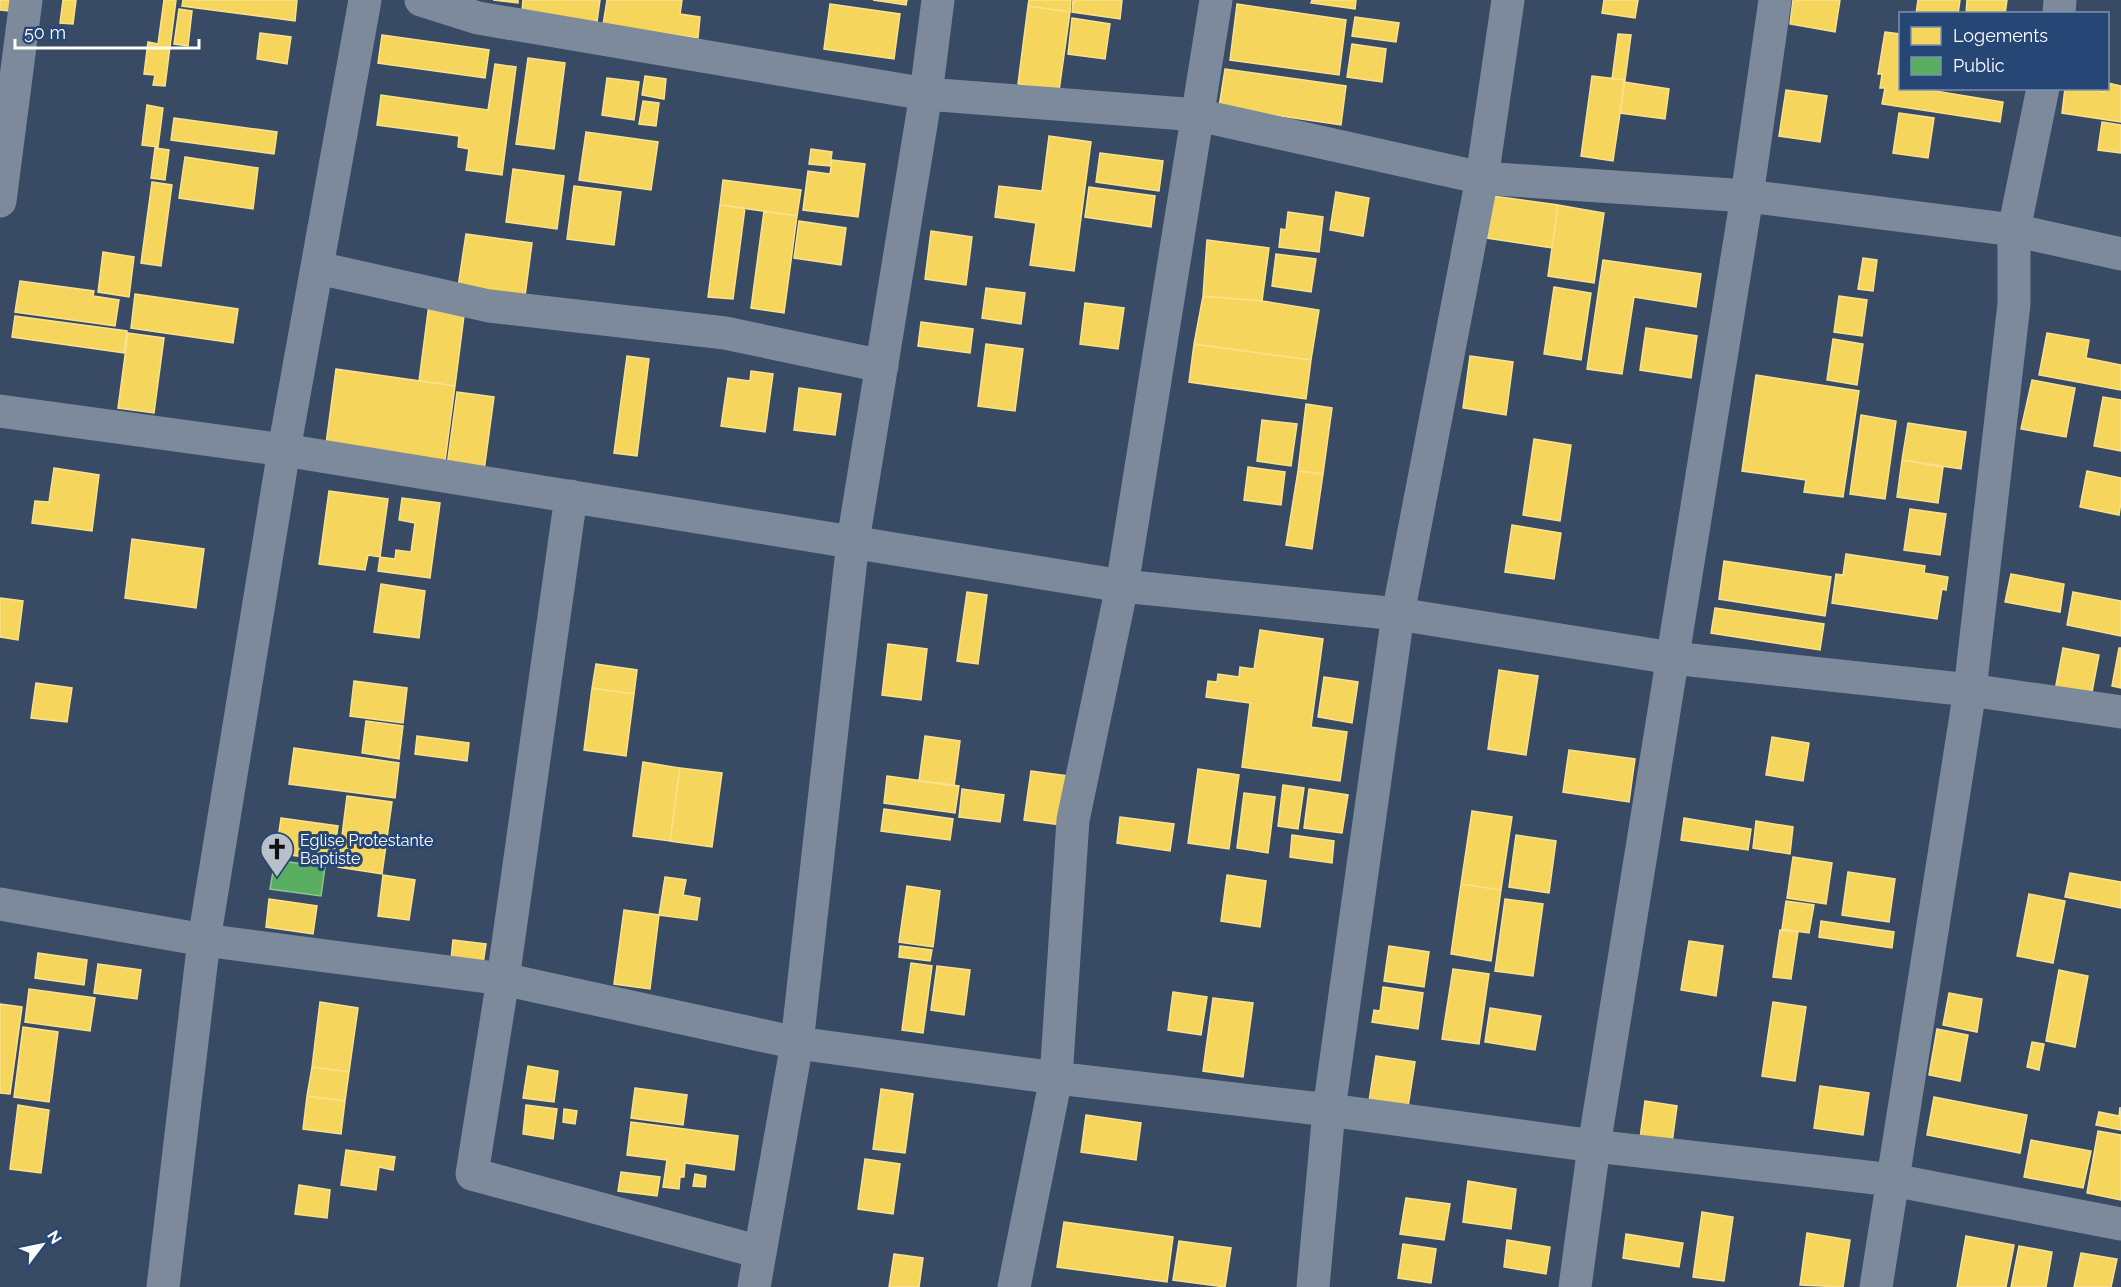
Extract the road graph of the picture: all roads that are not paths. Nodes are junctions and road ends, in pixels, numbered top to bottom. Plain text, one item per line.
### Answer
1 (26, 0) edge
2 (365, 0) edge
3 (421, 0) edge
4 (938, 0) edge
5 (1216, 0) edge
6 (1508, 0) edge
7 (1775, 0) edge
8 (2043, 90) edge
9 (926, 94) junction
10 (1198, 115) junction
11 (1482, 178) junction
12 (1747, 196) junction
13 (0, 201) edge
14 (2014, 230) junction
15 (2121, 254) edge
16 (318, 268) junction
17 (882, 366) junction
18 (0, 411) edge
19 (284, 450) junction
20 (571, 496) junction
21 (853, 541) junction
22 (1122, 586) junction
23 (1398, 614) junction
24 (1672, 658) junction
25 (1970, 690) junction
26 (2121, 712) edge
27 (0, 904) edge
28 (204, 939) junction
29 (503, 979) junction
30 (796, 1043) junction
31 (1056, 1078) junction
32 (1329, 1110) junction
33 (1594, 1146) junction
34 (1893, 1179) junction
35 (2121, 1224) edge
36 (760, 1252) junction
37 (163, 1287) edge
38 (754, 1287) edge
39 (1014, 1287) edge
40 (1313, 1287) edge
41 (1575, 1287) edge
42 (1876, 1287) edge

1 - 13 street
2 - 16 street
3 - 9 street
4 - 9 street
5 - 10 street
6 - 11 street
7 - 12 street
8 - 14 street
9 - 10 street
9 - 17 street
10 - 11 street
10 - 22 street
11 - 12 street
11 - 23 street
12 - 14 street
12 - 24 street
14 - 15 street
14 - 25 street
16 - 17 street
16 - 19 street
17 - 21 street
18 - 19 street
19 - 20 street
19 - 28 street
20 - 21 street
20 - 29 street
21 - 22 street
21 - 30 street
22 - 23 street
22 - 31 street
23 - 24 street
23 - 32 street
24 - 25 street
24 - 33 street
25 - 26 street
25 - 34 street
27 - 28 street
28 - 29 street
28 - 37 street
29 - 30 street
29 - 36 street
30 - 31 street
30 - 36 street
31 - 32 street
31 - 39 street
32 - 33 street
32 - 40 street
33 - 34 street
33 - 41 street
34 - 35 street
34 - 42 street
36 - 38 street

